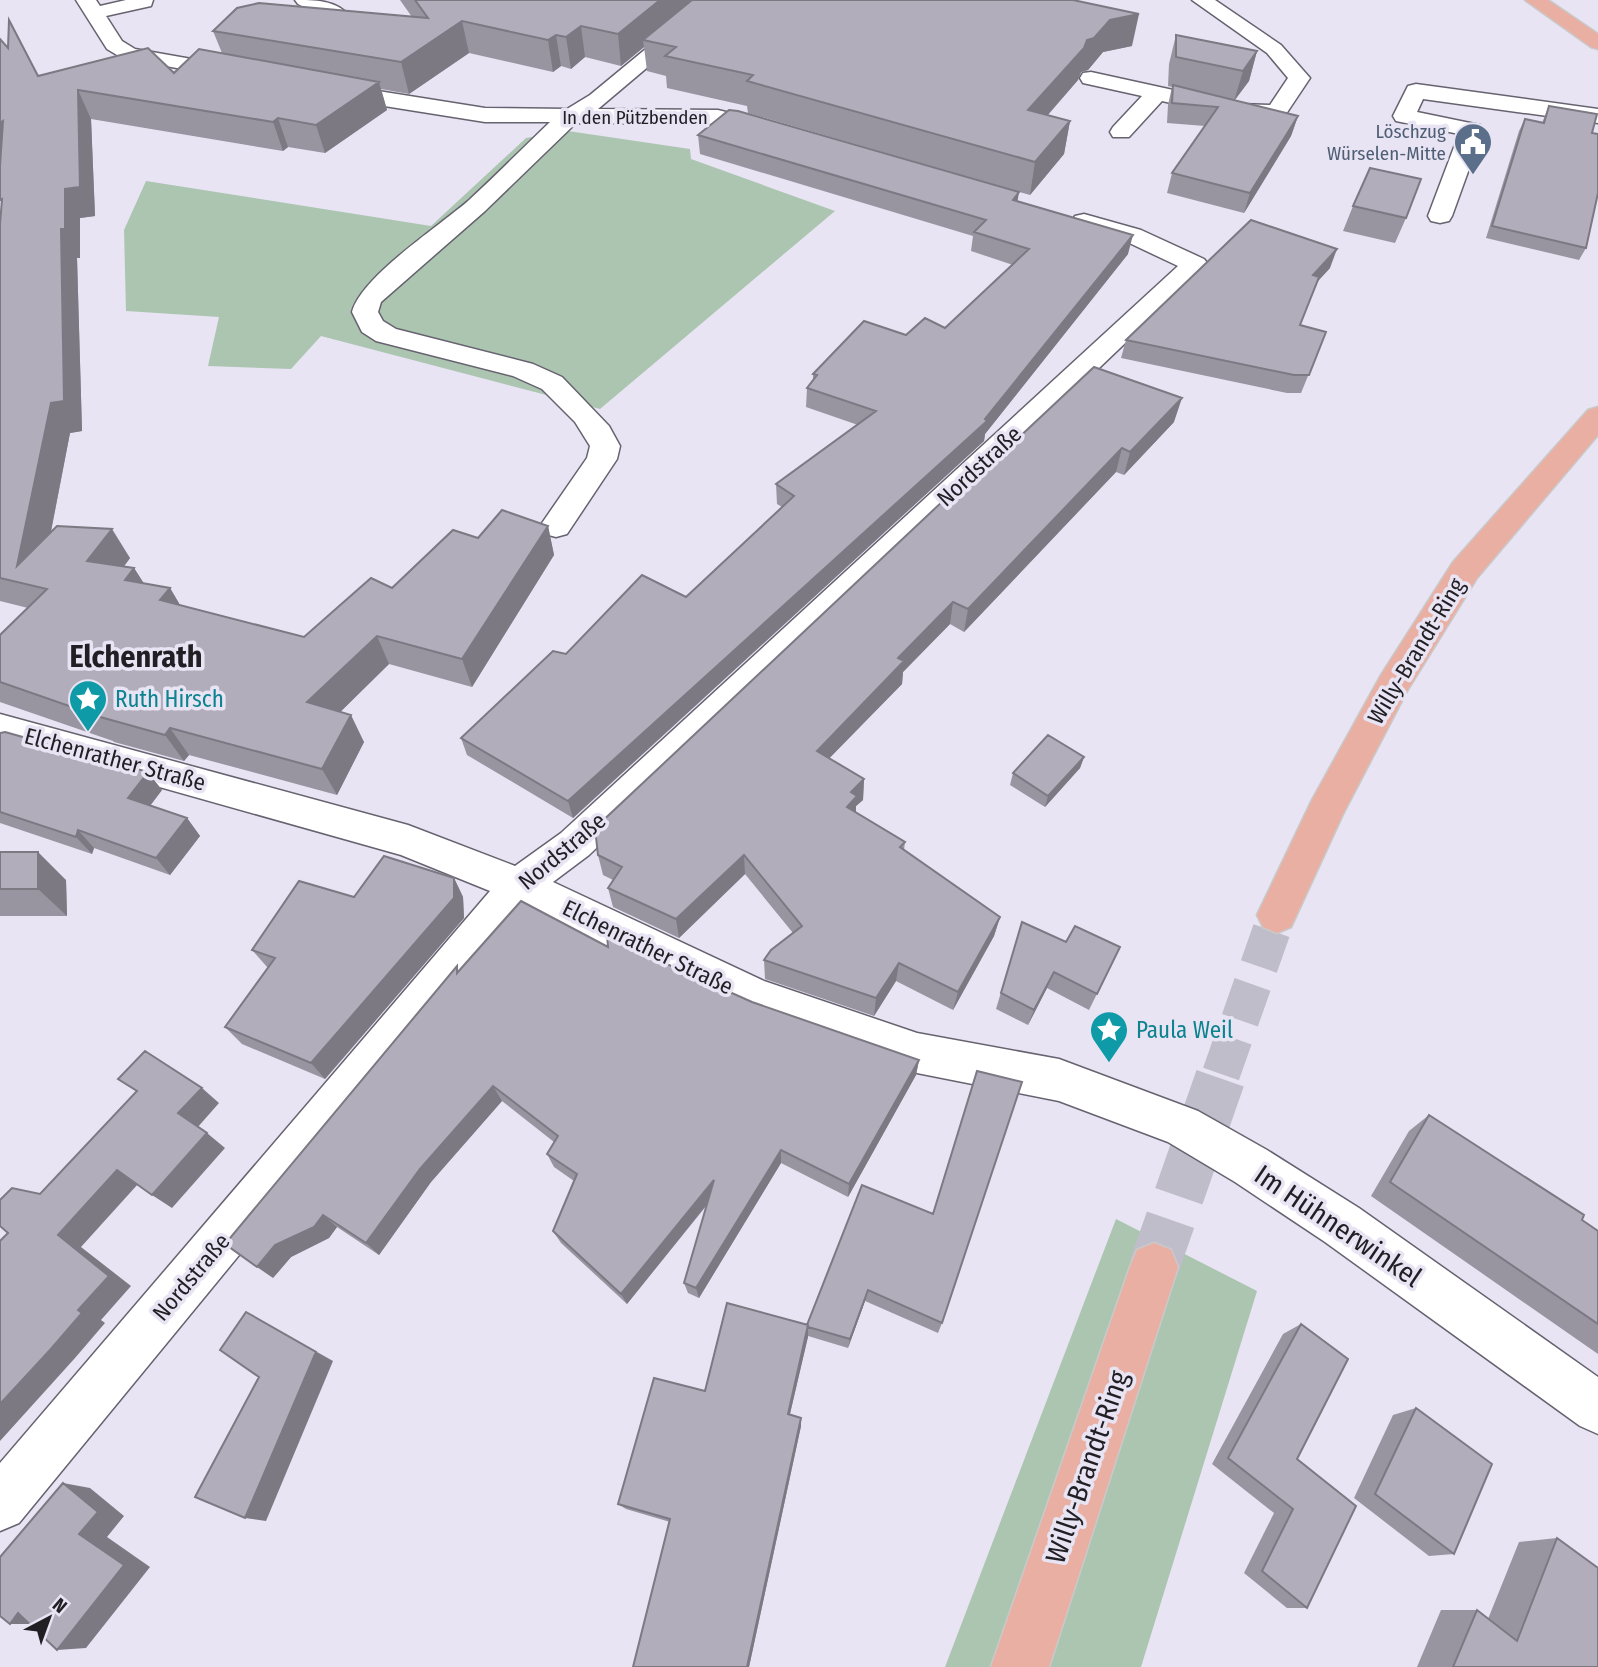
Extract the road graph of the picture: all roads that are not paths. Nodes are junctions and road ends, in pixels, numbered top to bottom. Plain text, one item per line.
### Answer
1 (305, 0) edge
2 (717, 0) edge
3 (1202, 0) edge
4 (1535, 0) edge
5 (147, 1) edge
6 (90, 7) edge
7 (339, 16) edge
8 (1598, 43) edge
9 (255, 77) edge
10 (1091, 78) dead end
11 (319, 88) edge
12 (1157, 93) junction
13 (1598, 116) edge
14 (569, 117) junction
15 (1121, 132) dead end
16 (793, 137) edge
17 (1066, 216) edge
18 (1440, 216) dead end
19 (1598, 416) edge
20 (556, 526) dead end
21 (0, 728) edge
22 (519, 885) junction
23 (1277, 915) tunnel mouth
24 (1059, 1080) joint
25 (1154, 1267) tunnel mouth
26 (1598, 1408) edge
27 (0, 1504) edge
28 (1020, 1667) edge

1 - 7 street
2 - 14 street
3 - 12 street
4 - 8 main road
5 - 6 street
6 - 9 street
10 - 12 street
11 - 14 street, In den Pützbenden
12 - 15 street
13 - 18 street
14 - 16 street, In den Pützbenden
14 - 20 street
17 - 22 street, Nordstraße
19 - 23 main road, Willy-Brandt-Ring
21 - 22 street, Elchenrather Straße
22 - 24 street, Elchenrather Straße
22 - 27 street, Nordstraße
24 - 26 street, Im Hühnerwinkel
25 - 28 main road, Willy-Brandt-Ring

